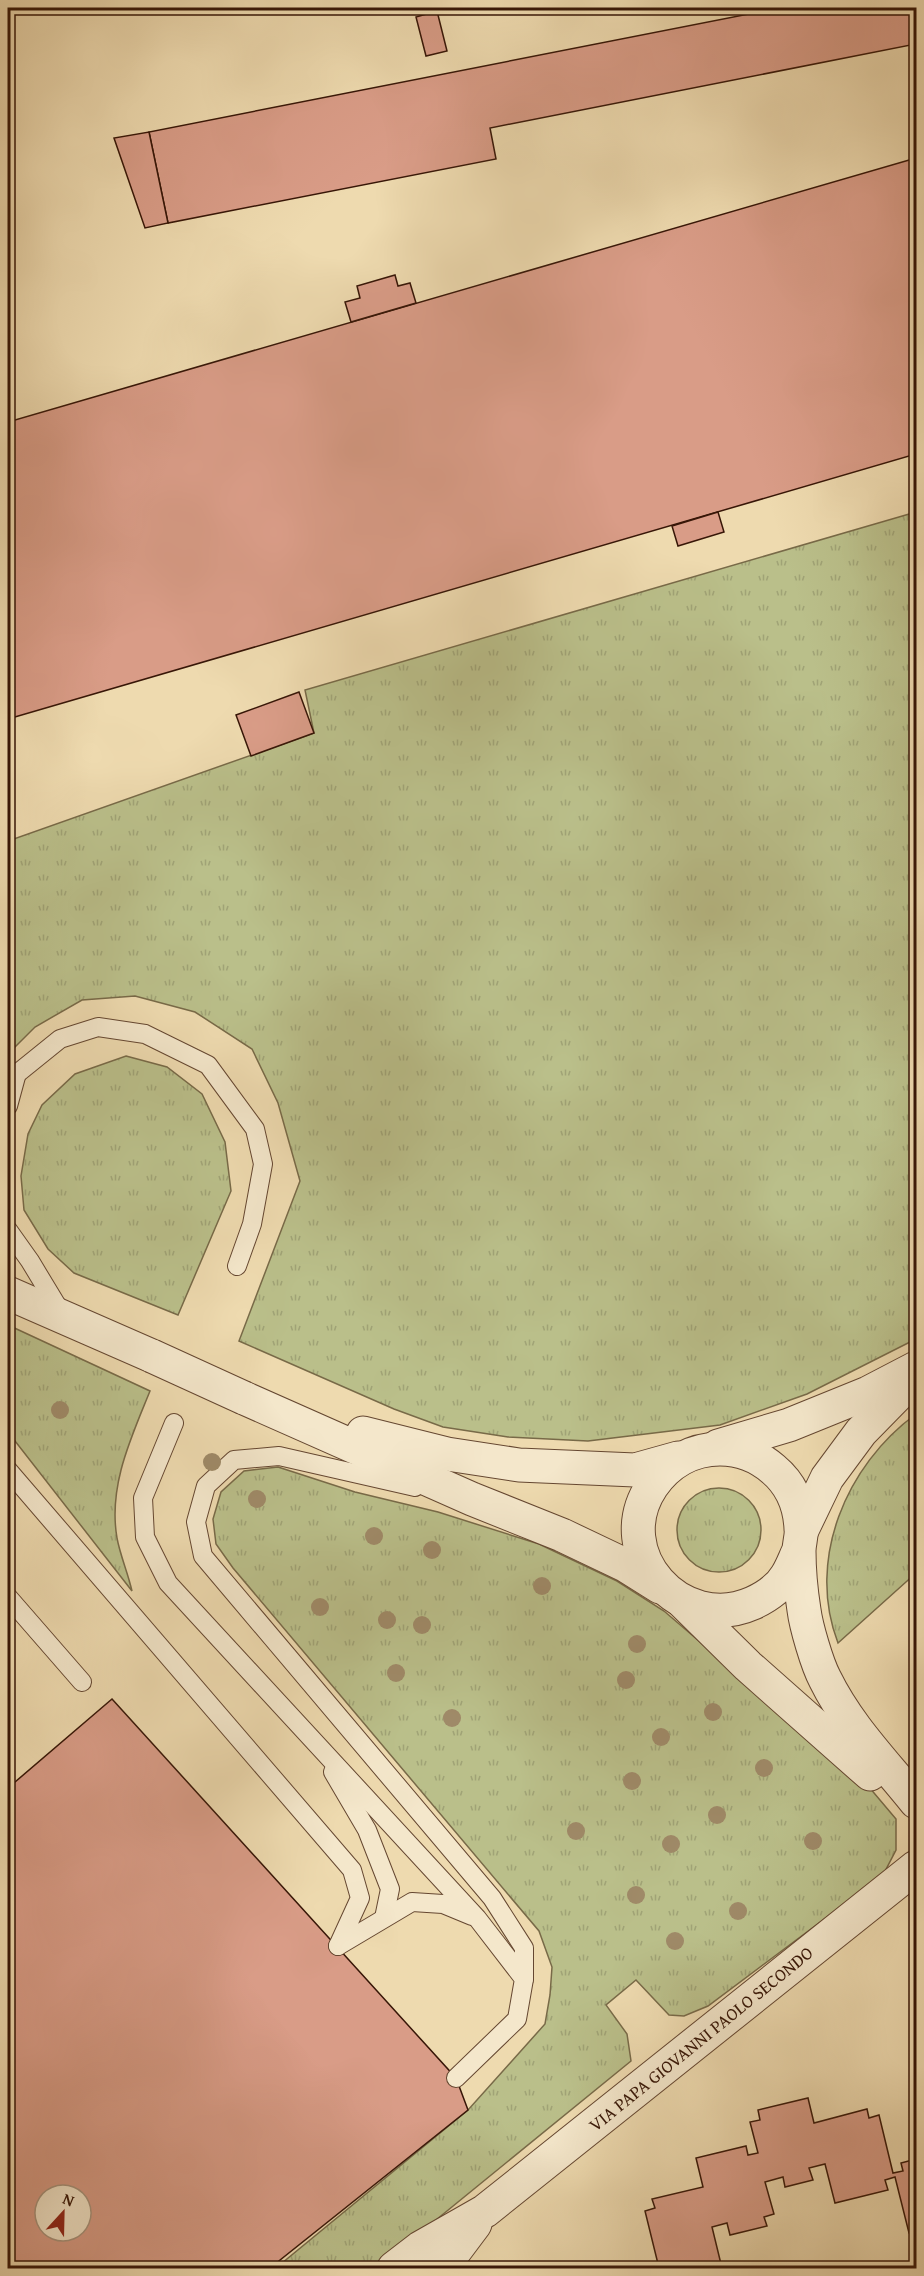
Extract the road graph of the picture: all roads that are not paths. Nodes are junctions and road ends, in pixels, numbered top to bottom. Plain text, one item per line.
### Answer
1 (12, 1077) edge
2 (8, 1106) edge
3 (8, 1230) edge
4 (237, 1266) dead end
5 (8, 1293) edge
6 (64, 1318) junction
7 (916, 1368) edge
8 (916, 1377) edge
9 (256, 1403) junction
10 (174, 1423) dead end
11 (694, 1454) junction
12 (8, 1470) edge
13 (472, 1499) junction
14 (800, 1540) junction
15 (674, 1596) junction
16 (8, 1597) edge
17 (82, 1682) dead end
18 (317, 1742) junction
19 (902, 1796) edge
20 (916, 1814) edge
21 (916, 1867) edge
22 (384, 1918) junction
23 (477, 1918) junction
24 (524, 1979) junction
25 (456, 2078) dead end
26 (485, 2211) junction
27 (446, 2263) edge
28 (394, 2268) edge

1 - 2 lane
1 - 4 lane
3 - 6 lane
5 - 6 street
6 - 9 street, bridge
7 - 11 street
8 - 14 street
9 - 11 street
9 - 13 street
10 - 18 lane
11 - 14 street
11 - 15 street
12 - 22 lane
13 - 15 street
13 - 24 lane
14 - 15 street
14 - 19 street
15 - 19 street
16 - 17 lane
18 - 22 lane
18 - 23 lane
19 - 20 street
21 - 26 street, VIA PAPA GIOVANNI PAOLO SECONDO
22 - 23 lane
23 - 24 lane
24 - 25 lane
26 - 27 street, VIA PAPA GIOVANNI PAOLO SECONDO
26 - 28 street, VIA PAPA GIOVANNI PAOLO SECONDO

